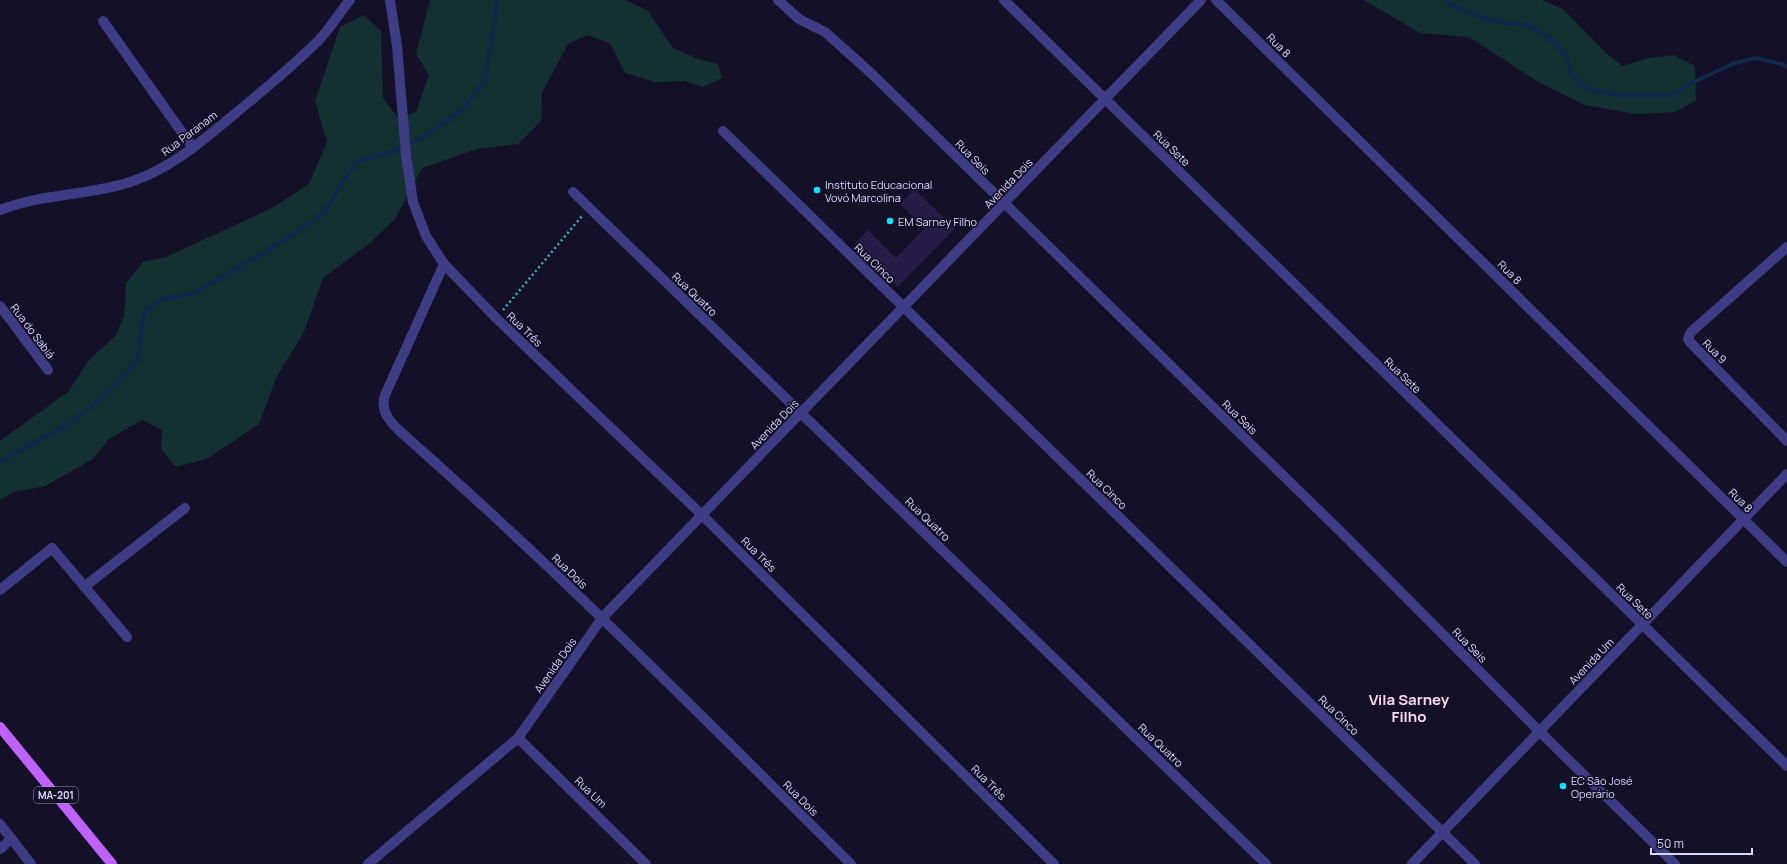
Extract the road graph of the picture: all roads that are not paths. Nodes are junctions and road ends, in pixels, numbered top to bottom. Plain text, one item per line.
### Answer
1 (350, 0) edge
2 (390, 0) edge
3 (778, 0) edge
4 (1004, 0) edge
5 (1201, 0) edge
6 (1216, 0) edge
7 (103, 21) dead end
8 (1105, 100) junction
9 (723, 131) dead end
10 (193, 148) junction
11 (573, 192) dead end
12 (1004, 204) junction
13 (0, 210) edge
14 (1787, 247) edge
15 (444, 264) junction
16 (0, 306) edge
17 (904, 307) junction
18 (48, 370) dead end
19 (801, 413) junction
20 (1787, 441) edge
21 (1787, 474) edge
22 (186, 508) dead end
23 (702, 515) junction
24 (1744, 519) junction
25 (1787, 562) edge
26 (84, 587) junction
27 (0, 590) edge
28 (602, 618) junction
29 (1642, 625) junction
30 (127, 637) dead end
31 (0, 727) edge
32 (1539, 731) junction
33 (518, 738) junction
34 (1787, 766) edge
35 (0, 824) edge
36 (1442, 832) junction
37 (11, 839) junction
38 (0, 849) edge
39 (31, 864) edge
40 (112, 864) edge
41 (368, 864) edge
42 (646, 864) edge
43 (851, 864) edge
44 (1054, 864) edge
45 (1266, 864) edge
46 (1412, 864) edge
47 (1475, 864) edge
48 (1675, 864) edge

1 - 10 street, Rua Paranam
2 - 15 street
3 - 12 street, Rua Seis
4 - 8 street, Rua Sete
5 - 8 street, Avenida Dois
6 - 24 street, Rua 8
7 - 10 street
8 - 12 street, Avenida Dois
8 - 29 street, Rua Sete
9 - 17 street, Rua Cinco
10 - 13 street, Rua Paranam
11 - 19 street, Rua Quatro
12 - 17 street, Avenida Dois
12 - 32 street, Rua Seis
14 - 20 street, Rua 9
15 - 23 street, Rua Três
15 - 28 street, Rua Dois
16 - 18 street, Rua do Sabiá
17 - 19 street, Avenida Dois
17 - 36 street, Rua Cinco
19 - 23 street, Avenida Dois
19 - 45 street, Rua Quatro
21 - 24 street, Avenida Um
22 - 26 street
23 - 28 street, Avenida Dois
23 - 44 street, Rua Três
24 - 25 street, Rua 8
24 - 29 street, Avenida Um
26 - 27 street
26 - 30 street
28 - 33 street, Avenida Dois
28 - 43 street, Rua Dois
29 - 32 street, Avenida Um
29 - 34 street, Rua Sete
31 - 40 main road, MA-201
32 - 36 street, Avenida Um
32 - 48 street, Rua Seis
33 - 41 street, Avenida Dois
33 - 42 street, Rua Um
35 - 37 street
36 - 46 street, Avenida Um
36 - 47 street, Rua Cinco
37 - 38 street
37 - 39 street

